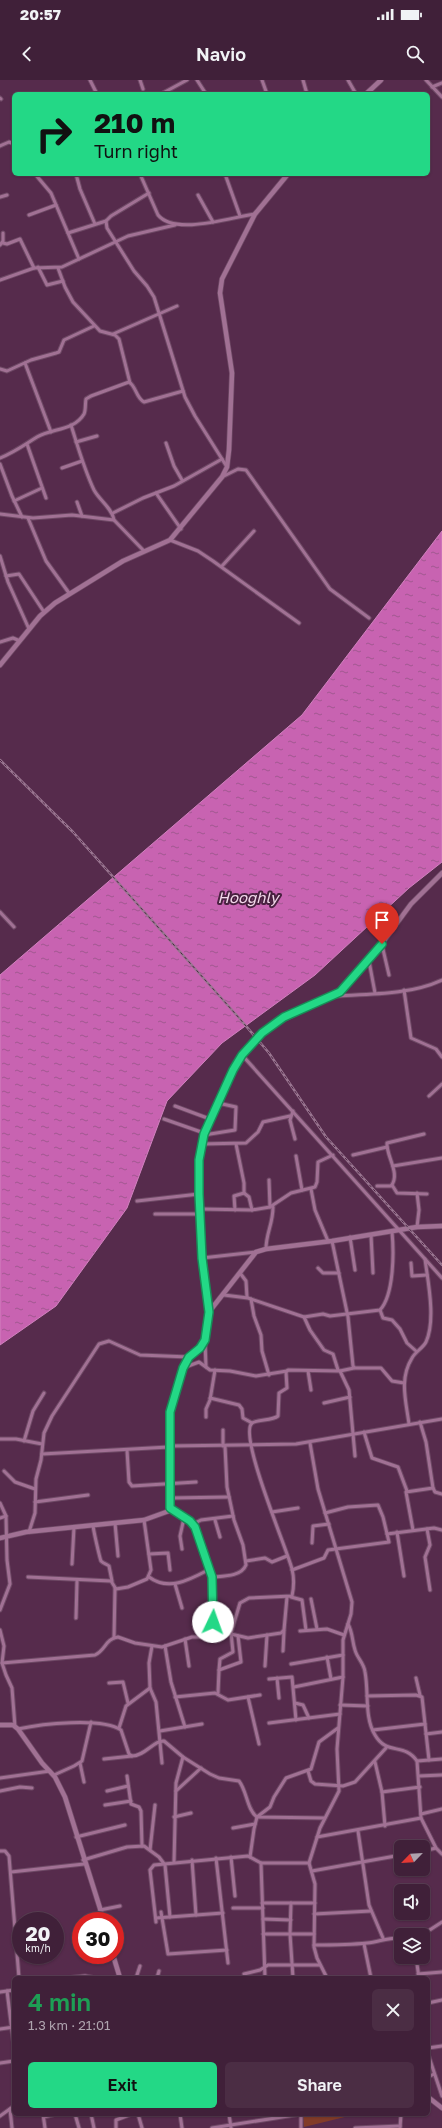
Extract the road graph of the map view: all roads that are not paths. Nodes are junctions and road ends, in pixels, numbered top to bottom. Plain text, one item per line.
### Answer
1 (90, 80) edge
2 (140, 80) edge
3 (188, 80) edge
4 (197, 80) edge
5 (262, 80) edge
6 (303, 80) edge
7 (348, 80) edge
8 (381, 80) edge
9 (426, 80) edge
10 (442, 83) edge
11 (432, 87) junction
12 (143, 89) dead end
13 (96, 92) edge
14 (165, 92) edge
15 (205, 92) edge
16 (266, 92) edge
17 (306, 92) edge
18 (355, 92) edge
19 (368, 92) edge
20 (442, 97) edge
21 (12, 143) edge
22 (0, 146) edge
23 (38, 176) edge
24 (77, 176) edge
25 (141, 176) edge
26 (227, 176) edge
27 (286, 176) edge
28 (149, 193) junction
29 (7, 195) dead end
30 (198, 195) dead end
31 (0, 197) edge
32 (56, 205) junction
33 (255, 214) junction
34 (29, 215) dead end
35 (240, 216) junction
36 (106, 221) junction
37 (213, 222) junction
38 (95, 224) junction
39 (175, 224) junction
40 (3, 233) dead end
41 (68, 233) junction
42 (115, 241) junction
43 (1, 244) edge
44 (79, 259) junction
45 (36, 267) junction
46 (58, 268) junction
47 (0, 280) edge
48 (63, 280) junction
49 (177, 306) dead end
50 (160, 314) junction
51 (94, 326) junction
52 (113, 334) junction
53 (25, 363) junction
54 (0, 369) edge
55 (130, 383) junction
56 (183, 391) junction
57 (71, 425) junction
58 (51, 432) junction
59 (98, 436) dead end
60 (76, 442) junction
61 (166, 443) dead end
62 (27, 444) junction
63 (0, 458) edge
64 (222, 459) junction
65 (82, 461) junction
66 (0, 464) edge
67 (227, 467) junction
68 (62, 468) dead end
69 (222, 477) junction
70 (182, 480) junction
71 (42, 488) junction
72 (156, 493) junction
73 (46, 498) dead end
74 (14, 501) junction
75 (77, 502) dead end
76 (113, 513) junction
77 (0, 514) edge
78 (82, 516) junction
79 (22, 517) junction
80 (28, 518) junction
81 (114, 520) junction
82 (181, 528) junction
83 (254, 531) dead end
84 (170, 540) junction
85 (144, 551) junction
86 (0, 556) edge
87 (1, 565) edge
88 (222, 566) junction
89 (6, 576) junction
90 (69, 594) junction
91 (44, 612) junction
92 (369, 618) dead end
93 (299, 623) dead end
94 (29, 629) junction
95 (20, 641) junction
96 (0, 642) edge
97 (0, 665) edge
98 (442, 873) edge
99 (0, 912) edge
100 (14, 927) dead end
101 (382, 944) junction
102 (369, 961) junction
103 (389, 975) dead end
104 (442, 980) edge
105 (404, 990) junction
106 (374, 993) junction
107 (333, 996) junction
108 (242, 1055) junction
109 (442, 1057) edge
110 (442, 1084) edge
111 (429, 1096) dead end
112 (218, 1103) junction
113 (175, 1106) dead end
114 (294, 1111) junction
115 (290, 1116) junction
116 (164, 1119) dead end
117 (210, 1119) junction
118 (204, 1134) junction
119 (424, 1134) dead end
120 (295, 1139) dead end
121 (201, 1144) junction
122 (236, 1144) junction
123 (387, 1147) junction
124 (333, 1155) junction
125 (353, 1155) dead end
126 (296, 1156) dead end
127 (442, 1158) edge
128 (393, 1166) junction
129 (269, 1180) dead end
130 (392, 1185) junction
131 (377, 1186) dead end
132 (311, 1189) junction
133 (302, 1190) junction
134 (244, 1193) junction
135 (199, 1194) junction
136 (417, 1194) junction
137 (427, 1194) dead end
138 (137, 1201) dead end
139 (271, 1207) junction
140 (235, 1210) junction
141 (252, 1210) junction
142 (200, 1211) junction
143 (155, 1214) dead end
144 (442, 1226) edge
145 (417, 1227) junction
146 (400, 1231) junction
147 (392, 1232) junction
148 (371, 1235) junction
149 (350, 1237) junction
150 (330, 1241) junction
151 (266, 1249) junction
152 (256, 1252) junction
153 (202, 1258) junction
154 (425, 1259) junction
155 (411, 1263) dead end
156 (318, 1268) dead end
157 (355, 1270) dead end
158 (240, 1273) junction
159 (373, 1273) dead end
160 (339, 1274) junction
161 (427, 1275) junction
162 (442, 1278) edge
163 (224, 1295) junction
164 (247, 1297) junction
165 (251, 1299) junction
166 (380, 1310) junction
167 (209, 1312) junction
168 (348, 1313) junction
169 (304, 1317) junction
170 (205, 1340) junction
171 (416, 1351) junction
172 (189, 1357) junction
173 (206, 1367) junction
174 (183, 1368) junction
175 (354, 1368) junction
176 (215, 1370) junction
177 (339, 1370) junction
178 (287, 1371) junction
179 (308, 1371) junction
180 (269, 1375) junction
181 (404, 1383) junction
182 (311, 1390) dead end
183 (44, 1393) dead end
184 (350, 1397) junction
185 (210, 1398) junction
186 (324, 1403) dead end
187 (206, 1417) dead end
188 (442, 1419) edge
189 (420, 1422) junction
190 (252, 1423) junction
191 (409, 1424) junction
192 (223, 1430) dead end
193 (364, 1432) junction
194 (352, 1434) junction
195 (0, 1439) edge
196 (24, 1441) junction
197 (310, 1442) junction
198 (42, 1444) junction
199 (251, 1445) junction
200 (224, 1446) junction
201 (169, 1447) junction
202 (127, 1450) junction
203 (42, 1454) junction
204 (355, 1456) dead end
205 (4, 1471) dead end
206 (196, 1482) dead end
207 (170, 1485) junction
208 (433, 1488) junction
209 (35, 1489) junction
210 (407, 1491) junction
211 (442, 1494) edge
212 (88, 1495) dead end
213 (229, 1497) junction
214 (171, 1498) junction
215 (35, 1502) junction
216 (0, 1503) edge
217 (170, 1508) junction
218 (298, 1508) dead end
219 (272, 1512) junction
220 (325, 1513) junction
221 (6, 1516) junction
222 (233, 1516) junction
223 (0, 1518) edge
224 (184, 1518) junction
225 (144, 1520) junction
226 (215, 1520) junction
227 (115, 1523) junction
228 (93, 1524) junction
229 (193, 1524) junction
230 (329, 1524) junction
231 (74, 1527) junction
232 (427, 1529) junction
233 (413, 1530) junction
234 (442, 1530) edge
235 (29, 1532) junction
236 (397, 1532) junction
237 (387, 1534) junction
238 (6, 1536) junction
239 (220, 1537) dead end
240 (0, 1538) edge
241 (312, 1543) dead end
242 (336, 1548) junction
243 (182, 1549) dead end
244 (149, 1554) junction
245 (118, 1556) dead end
246 (287, 1556) junction
247 (246, 1561) junction
248 (72, 1564) dead end
249 (210, 1569) junction
250 (170, 1570) dead end
251 (292, 1570) junction
252 (404, 1576) dead end
253 (149, 1577) junction
254 (212, 1577) junction
255 (28, 1578) dead end
256 (77, 1581) junction
257 (112, 1582) junction
258 (175, 1584) junction
259 (115, 1588) junction
260 (430, 1590) dead end
261 (289, 1597) junction
262 (311, 1599) dead end
263 (182, 1608) dead end
264 (0, 1610) edge
265 (76, 1618) dead end
266 (348, 1624) junction
267 (317, 1629) junction
268 (0, 1630) edge
269 (284, 1630) junction
270 (300, 1630) dead end
271 (306, 1630) junction
272 (231, 1634) junction
273 (267, 1635) junction
274 (344, 1635) junction
275 (238, 1636) junction
276 (212, 1637) junction
277 (114, 1638) junction
278 (185, 1639) junction
279 (152, 1646) junction
280 (165, 1646) junction
281 (283, 1651) dead end
282 (343, 1655) junction
283 (327, 1657) junction
284 (2, 1663) junction
285 (291, 1664) dead end
286 (189, 1666) dead end
287 (265, 1666) dead end
288 (219, 1670) junction
289 (343, 1677) junction
290 (277, 1678) junction
291 (416, 1678) dead end
292 (331, 1679) junction
293 (269, 1680) dead end
294 (109, 1683) dead end
295 (294, 1686) junction
296 (150, 1688) junction
297 (218, 1693) junction
298 (260, 1695) dead end
299 (420, 1695) junction
300 (367, 1696) junction
301 (176, 1697) junction
302 (248, 1697) junction
303 (279, 1698) dead end
304 (128, 1703) junction
305 (295, 1704) junction
306 (340, 1705) junction
307 (368, 1706) junction
308 (340, 1714) junction
309 (309, 1718) junction
310 (296, 1720) junction
311 (91, 1722) junction
312 (269, 1723) dead end
313 (202, 1724) dead end
314 (425, 1724) junction
315 (0, 1725) edge
316 (185, 1727) junction
317 (16, 1728) junction
318 (119, 1728) junction
319 (338, 1728) junction
320 (373, 1730) junction
321 (160, 1731) junction
322 (442, 1732) edge
323 (426, 1734) junction
324 (161, 1741) junction
325 (259, 1744) dead end
326 (386, 1748) junction
327 (132, 1756) junction
328 (183, 1757) junction
329 (104, 1759) dead end
330 (442, 1759) edge
331 (429, 1760) junction
332 (417, 1761) junction
333 (375, 1762) junction
334 (80, 1763) junction
335 (162, 1763) dead end
336 (201, 1768) junction
337 (308, 1771) junction
338 (52, 1773) junction
339 (442, 1774) edge
340 (127, 1776) dead end
341 (419, 1776) junction
342 (0, 1778) edge
343 (84, 1782) dead end
344 (339, 1785) junction
345 (128, 1786) junction
346 (420, 1787) junction
347 (32, 1788) dead end
348 (0, 1791) edge
349 (106, 1791) dead end
350 (176, 1791) junction
351 (382, 1792) junction
352 (131, 1801) junction
353 (155, 1805) dead end
354 (105, 1806) dead end
355 (442, 1809) edge
356 (191, 1814) dead end
357 (421, 1814) junction
358 (257, 1817) junction
359 (174, 1818) junction
360 (324, 1818) junction
361 (421, 1818) junction
362 (255, 1824) junction
363 (125, 1825) dead end
364 (385, 1826) junction
365 (232, 1828) dead end
366 (358, 1831) junction
367 (76, 1837) junction
368 (317, 1837) junction
369 (142, 1846) junction
370 (436, 1848) junction
371 (430, 1849) edge
372 (150, 1850) junction
373 (0, 1852) edge
374 (442, 1854) edge
375 (394, 1856) edge
376 (231, 1857) junction
377 (250, 1857) junction
378 (216, 1858) junction
379 (192, 1860) junction
380 (84, 1862) junction
381 (174, 1862) junction
382 (164, 1863) junction
383 (261, 1863) junction
384 (309, 1863) junction
385 (363, 1863) junction
386 (312, 1871) junction
387 (11, 1872) junction
388 (235, 1896) dead end
389 (291, 1903) junction
390 (315, 1903) junction
391 (262, 1905) junction
392 (120, 1906) dead end
393 (233, 1908) dead end
394 (100, 1910) joint
395 (371, 1911) junction
396 (161, 1912) dead end
397 (223, 1913) junction
398 (314, 1914) junction
399 (196, 1915) junction
400 (170, 1917) junction
401 (156, 1918) junction
402 (161, 1918) junction
403 (263, 1919) junction
404 (291, 1920) junction
405 (156, 1922) dead end
406 (442, 1922) edge
407 (430, 1930) edge
408 (264, 1934) junction
409 (290, 1934) junction
410 (314, 1934) junction
411 (383, 1938) junction
412 (394, 1938) edge
413 (364, 1944) junction
414 (314, 1945) junction
415 (227, 1950) junction
416 (228, 1963) dead end
417 (116, 1964) edge
418 (417, 1964) edge
419 (292, 1965) junction
420 (320, 1965) junction
421 (140, 1966) dead end
422 (265, 1967) junction
423 (159, 1971) dead end
424 (442, 1972) edge
425 (244, 1974) dead end
426 (19, 1976) edge
427 (119, 1976) edge
428 (137, 1976) edge
429 (158, 1976) edge
430 (265, 1976) edge
431 (293, 1976) edge
432 (326, 1976) edge
433 (371, 1976) edge
434 (419, 1976) edge
435 (12, 1990) edge
436 (7, 1991) junction
437 (0, 1992) edge
438 (442, 2000) edge
439 (430, 2003) edge
440 (12, 2021) edge
441 (12, 2027) edge
442 (0, 2029) edge
443 (442, 2046) edge
444 (430, 2048) edge
445 (12, 2061) edge
446 (430, 2061) edge
447 (0, 2063) edge
448 (434, 2074) junction
449 (430, 2076) edge
450 (442, 2096) edge
451 (430, 2099) edge
452 (10, 2108) joint
453 (442, 2108) edge
454 (0, 2116) edge
455 (44, 2116) edge
456 (76, 2116) edge
457 (91, 2116) edge
458 (127, 2116) edge
459 (139, 2116) edge
460 (180, 2116) edge
461 (230, 2116) edge
462 (289, 2116) edge
463 (301, 2116) edge
464 (401, 2116) edge
465 (231, 2126) edge
466 (369, 2127) edge
467 (400, 2127) edge
468 (12, 2128) edge
469 (45, 2128) edge
470 (79, 2128) edge
471 (94, 2128) edge
472 (116, 2128) edge
473 (142, 2128) edge
474 (182, 2128) edge
475 (212, 2128) edge
476 (301, 2128) edge
477 (355, 2128) edge

1 - 13 street
2 - 12 street
3 - 14 street
4 - 15 street
5 - 16 street
6 - 17 street
7 - 18 street
8 - 19 street
9 - 11 street
10 - 11 street
11 - 20 street
21 - 22 street
23 - 32 street
24 - 38 street
25 - 28 street
26 - 35 street
27 - 33 street
28 - 36 street
28 - 39 street
29 - 31 street
30 - 37 street
32 - 34 street
32 - 41 street
33 - 35 street
33 - 67 street
35 - 37 street
36 - 38 street
36 - 42 street
37 - 39 street
38 - 41 street
39 - 42 street
40 - 43 street
41 - 44 street
42 - 44 street
42 - 50 street
43 - 45 street
44 - 46 street
45 - 46 street
45 - 47 street
45 - 48 street
46 - 48 street
48 - 51 street
49 - 50 street
50 - 52 street
50 - 56 street
51 - 52 street
51 - 53 street
52 - 55 street
53 - 54 street
53 - 58 street
55 - 56 street
55 - 57 street
56 - 64 street
57 - 58 street
57 - 60 street
58 - 62 street
59 - 60 street
60 - 65 street
61 - 70 street
62 - 63 street
62 - 71 street
64 - 67 street
64 - 70 street
65 - 68 street
65 - 76 street
66 - 74 street
67 - 69 street
69 - 82 street
69 - 92 street
70 - 72 street
71 - 73 street
71 - 74 street
72 - 76 street
72 - 82 street
74 - 79 street
75 - 78 street
76 - 81 street
77 - 79 street
78 - 80 street
78 - 81 street
79 - 80 street
80 - 90 street
81 - 85 street
82 - 84 street
83 - 88 street
84 - 85 street
84 - 88 street
85 - 90 street
86 - 87 street
87 - 89 street
88 - 93 street
89 - 91 street
89 - 94 street
90 - 91 street
91 - 94 street
94 - 95 street
95 - 96 street
95 - 97 street
98 - 101 street
99 - 100 street
101 - 102 street
101 - 103 street
102 - 106 street
102 - 107 street
104 - 105 street
105 - 106 street
105 - 109 street
106 - 107 street
107 - 108 street
108 - 112 street
108 - 114 street
110 - 111 street
112 - 117 street
112 - 118 street
113 - 117 street
114 - 115 street
114 - 124 street
115 - 120 street
115 - 122 street
116 - 118 street
117 - 118 street
118 - 121 street
119 - 123 street
121 - 122 street
121 - 135 street
122 - 134 street
123 - 125 street
123 - 128 street
124 - 132 street
124 - 146 street
126 - 133 street
127 - 128 street
128 - 130 street
129 - 139 street
130 - 131 street
130 - 136 street
132 - 133 street
132 - 150 street
133 - 139 street
134 - 140 street
134 - 141 street
135 - 138 street
135 - 142 street
136 - 137 street
136 - 145 street
139 - 141 street
139 - 151 street
140 - 141 street
140 - 142 street
142 - 143 street
142 - 153 street
144 - 145 street
145 - 146 street
146 - 147 street
146 - 154 street
147 - 148 street
147 - 166 street
148 - 149 street
148 - 159 street
149 - 150 street
149 - 157 street
150 - 151 street
150 - 160 street
151 - 152 street
152 - 153 street
152 - 158 street
153 - 167 street
154 - 161 street
154 - 162 street
155 - 161 street
156 - 160 street
158 - 163 street
158 - 164 street
160 - 168 street
161 - 171 street
163 - 164 street
163 - 167 street
164 - 165 street
165 - 169 street
165 - 180 street
166 - 168 street
166 - 171 street
167 - 170 street
168 - 169 street
168 - 175 street
169 - 177 street
170 - 172 street
170 - 173 street
171 - 181 street
172 - 174 street
172 - 198 street
173 - 174 street
173 - 176 street
174 - 201 street
175 - 177 street
175 - 181 street
176 - 180 street
176 - 185 street
177 - 179 street
177 - 184 street
178 - 179 street
178 - 180 street
178 - 190 street
179 - 182 street
181 - 191 street
183 - 196 street
184 - 186 street
184 - 194 street
185 - 187 street
185 - 190 street
188 - 189 street
189 - 191 street
189 - 208 street
190 - 199 street
191 - 193 street
192 - 200 street
193 - 194 street
193 - 210 street
194 - 197 street
194 - 204 street
195 - 196 street
196 - 198 street
197 - 199 street
197 - 220 street
198 - 203 street
199 - 200 street
199 - 219 street
200 - 201 street
200 - 213 street
201 - 202 street
201 - 207 street
202 - 203 street
202 - 207 street
203 - 209 street
205 - 209 street
206 - 207 street
207 - 214 street
208 - 210 street
208 - 211 street
209 - 215 street
210 - 233 street
212 - 215 street
213 - 214 street
213 - 222 street
214 - 217 street
215 - 235 street
216 - 221 street
217 - 224 street
217 - 225 street
218 - 219 street
219 - 246 street
220 - 230 street
220 - 237 street
221 - 223 street
221 - 238 street
222 - 226 street
222 - 247 street
224 - 229 street
224 - 243 street
225 - 227 street
225 - 244 street
226 - 229 street
226 - 239 street
227 - 228 street
227 - 245 street
228 - 231 street
228 - 257 street
229 - 249 street
230 - 241 street
230 - 242 street
231 - 235 street
231 - 248 street
232 - 233 street
232 - 234 street
232 - 260 street
233 - 236 street
235 - 238 street
236 - 237 street
236 - 252 street
237 - 242 street
238 - 240 street
238 - 264 street
242 - 251 street
242 - 266 street
244 - 250 street
244 - 253 street
246 - 247 street
246 - 251 street
247 - 254 street
249 - 254 street
249 - 258 street
251 - 261 street
253 - 258 street
253 - 259 street
254 - 276 street
255 - 256 street
256 - 257 street
256 - 265 street
257 - 259 street
258 - 263 street
259 - 277 street
261 - 269 street
261 - 271 street
261 - 272 street
262 - 267 street
266 - 274 street
266 - 300 street
267 - 271 street
267 - 274 street
268 - 284 street
269 - 273 street
269 - 281 street
270 - 271 street
272 - 275 street
272 - 276 street
272 - 288 street
273 - 275 street
273 - 287 street
274 - 282 street
275 - 288 street
276 - 278 street
277 - 279 street
277 - 284 street
278 - 280 street
278 - 286 street
279 - 280 street
279 - 296 street
280 - 301 street
282 - 283 street
282 - 289 street
283 - 285 street
283 - 292 street
284 - 317 street
288 - 297 street
289 - 292 street
289 - 306 street
290 - 293 street
290 - 295 street
290 - 303 street
291 - 299 street
292 - 295 street
294 - 304 street
295 - 305 street
296 - 304 street
296 - 321 street
297 - 301 street
297 - 302 street
298 - 302 street
299 - 300 street
299 - 314 street
300 - 307 street
301 - 316 street
302 - 325 street
304 - 318 street
305 - 309 street
305 - 310 street
306 - 307 street
306 - 308 street
307 - 320 street
308 - 309 street
308 - 319 street
309 - 310 street
310 - 312 street
311 - 317 street
311 - 318 street
311 - 334 street
313 - 316 street
314 - 320 street
314 - 323 street
315 - 317 street
316 - 321 street
317 - 338 street
318 - 327 street
319 - 337 street
319 - 344 street
320 - 326 street
321 - 324 street
322 - 323 street
323 - 331 street
324 - 327 street
324 - 328 street
324 - 335 street
326 - 332 street
326 - 333 street
327 - 329 street
328 - 336 street
328 - 350 street
330 - 331 street
331 - 332 street
332 - 341 street
333 - 344 street
333 - 351 street
334 - 338 street
334 - 343 street
336 - 350 street
336 - 358 street
337 - 344 street
337 - 358 street
338 - 342 street
338 - 367 street
339 - 341 street
340 - 345 street
341 - 346 street
344 - 360 street
345 - 349 street
345 - 352 street
346 - 351 street
346 - 357 street
347 - 348 street
350 - 359 street
351 - 364 street
352 - 354 street
352 - 369 street
353 - 372 street
355 - 357 street
356 - 359 street
357 - 361 street
358 - 360 street
358 - 362 street
359 - 381 street
360 - 368 street
361 - 364 street
361 - 370 street
362 - 365 street
362 - 377 street
363 - 367 street
364 - 366 street
366 - 368 street
366 - 385 street
367 - 380 street
368 - 384 street
369 - 372 street
369 - 380 street
370 - 371 street
370 - 374 street
372 - 382 street
373 - 387 street
375 - 385 street
376 - 377 street
376 - 378 street
376 - 388 street
377 - 383 street
378 - 379 street
378 - 397 street
379 - 381 street
379 - 399 street
380 - 387 street
380 - 394 street
381 - 382 street
382 - 400 street
382 - 401 street
383 - 384 street
383 - 391 street
384 - 386 street
385 - 386 street
385 - 395 street
386 - 390 street
387 - 426 street
389 - 390 street
389 - 391 street
389 - 404 street
390 - 398 street
391 - 393 street
391 - 403 street
392 - 394 street
395 - 398 street
395 - 411 street
396 - 402 street
397 - 399 street
397 - 415 street
398 - 410 street
399 - 400 street
400 - 402 street
401 - 402 street
401 - 405 street
402 - 415 street
403 - 404 street
403 - 408 street
404 - 409 street
406 - 407 street
408 - 409 street
408 - 422 street
409 - 410 street
409 - 419 street
410 - 414 street
411 - 412 street
411 - 413 street
413 - 414 street
413 - 433 street
414 - 420 street
415 - 416 street
417 - 427 street
418 - 434 street
419 - 420 street
419 - 422 street
419 - 431 street
420 - 432 street
421 - 428 street
422 - 425 street
422 - 430 street
423 - 429 street
424 - 434 street
435 - 436 street
436 - 437 street
436 - 440 street
438 - 439 street
441 - 442 street
443 - 444 street
445 - 447 street
446 - 448 street
448 - 449 street
448 - 450 street
451 - 453 street
452 - 454 street
452 - 468 street
455 - 469 street
456 - 470 street
457 - 471 street
458 - 472 street
459 - 473 street
460 - 474 street
461 - 465 street
462 - 465 street
463 - 476 street
464 - 467 street
465 - 475 street
466 - 467 street
466 - 477 street

